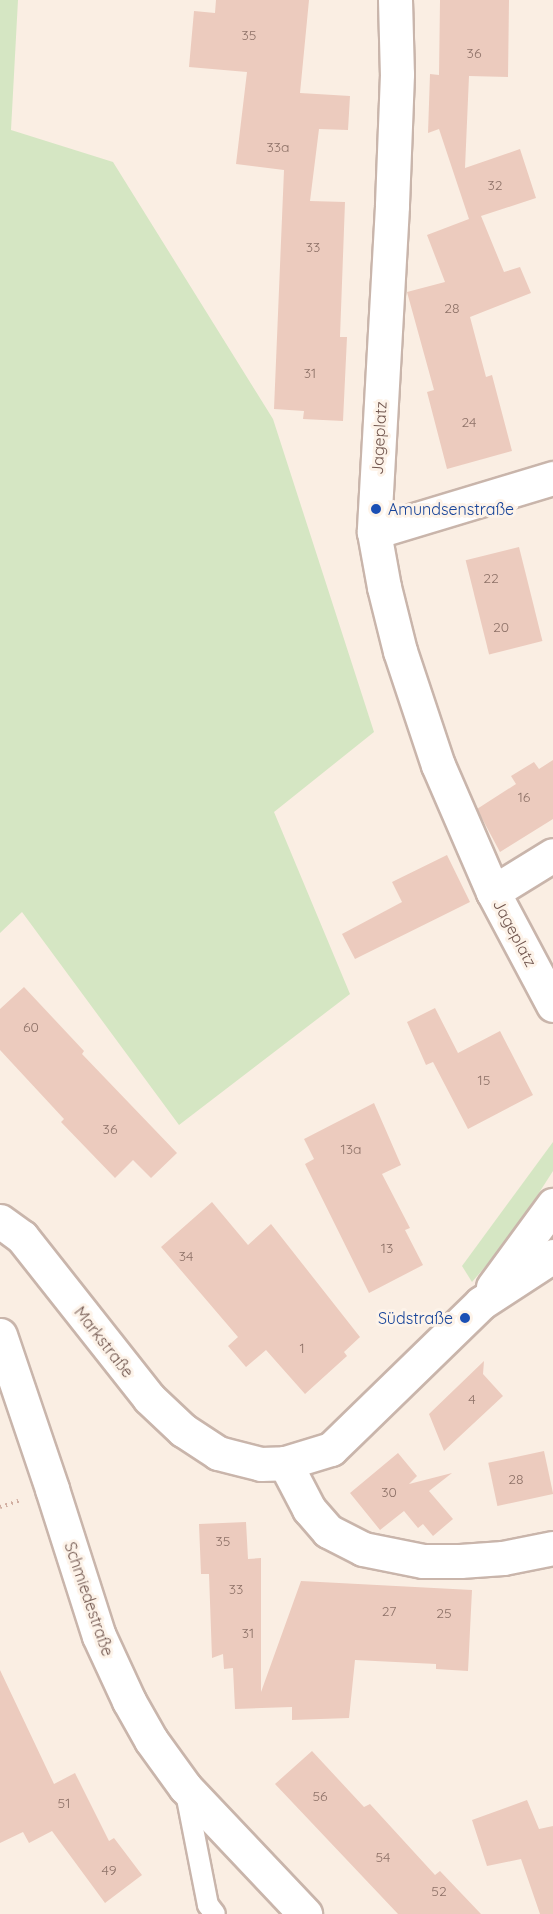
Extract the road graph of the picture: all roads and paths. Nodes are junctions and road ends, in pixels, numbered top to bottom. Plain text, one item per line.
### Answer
1 (395, 0) edge
2 (553, 478) edge
3 (374, 532) junction
4 (553, 855) edge
5 (493, 892) junction
6 (553, 1005) edge
7 (553, 1205) edge
8 (0, 1221) edge
9 (553, 1256) edge
10 (481, 1303) junction
11 (0, 1335) edge
12 (285, 1463) junction
13 (553, 1548) edge
14 (185, 1787) junction
15 (215, 1914) edge
16 (305, 1914) edge

1 - 3 street, Jageplatz
2 - 3 street
3 - 5 street, Jageplatz
4 - 5 street, Jageplatz
5 - 6 street, Jageplatz
7 - 10 street
8 - 12 street, Markstraße
9 - 10 street
10 - 12 street
11 - 14 street, Schmiedestraße
12 - 13 street
14 - 15 lane
14 - 16 street, Schmiedestraße

